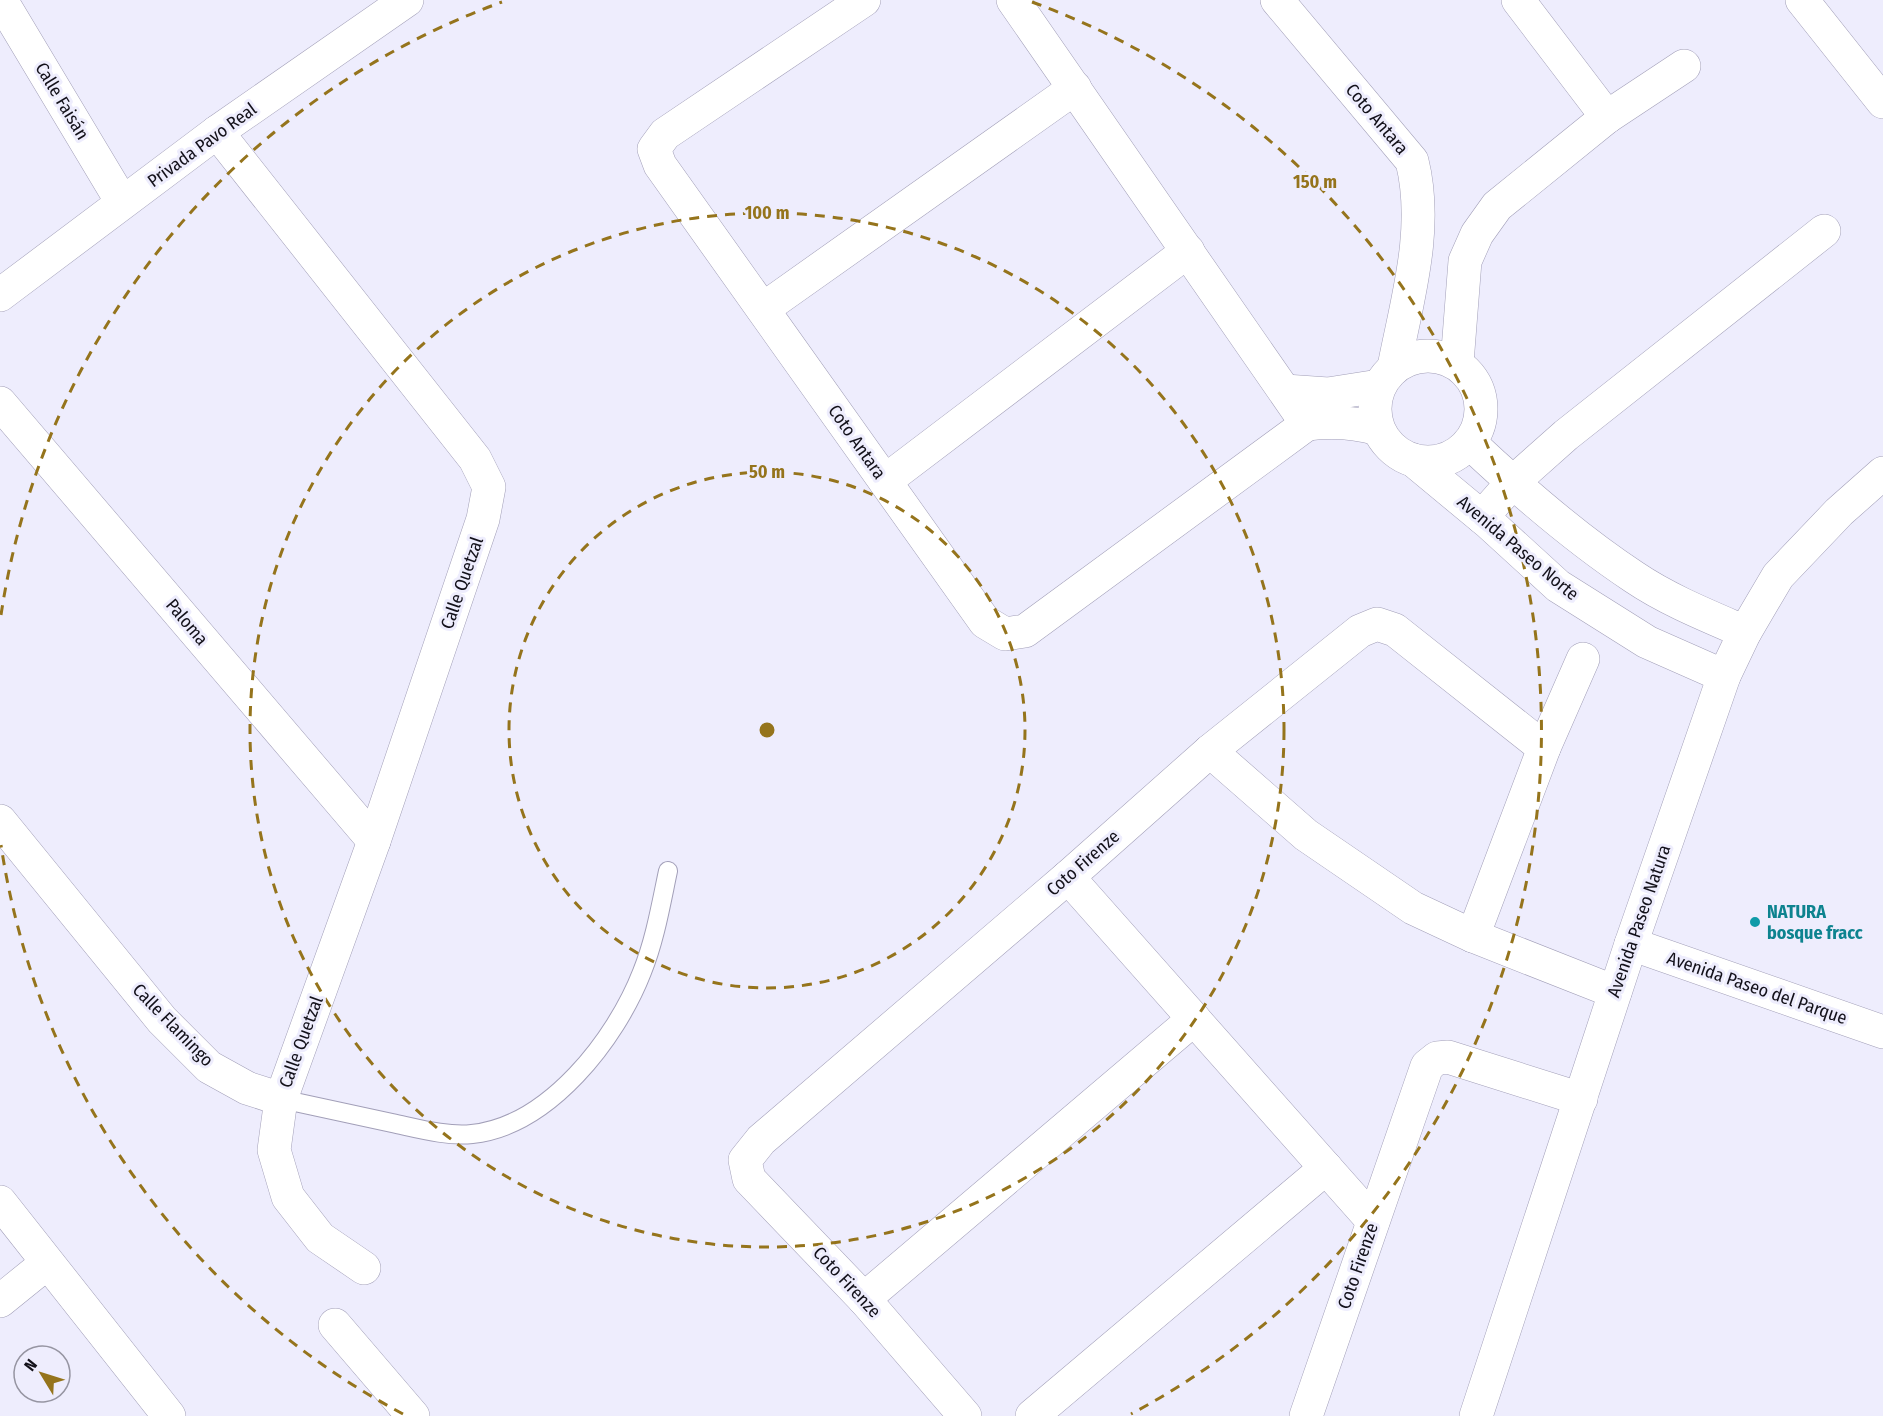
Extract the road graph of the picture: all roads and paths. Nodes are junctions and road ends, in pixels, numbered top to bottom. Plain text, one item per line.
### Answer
1 (2, 0) edge
2 (407, 0) edge
3 (864, 0) edge
4 (1013, 0) edge
5 (1277, 0) edge
6 (1518, 0) edge
7 (1814, 4) edge
8 (1684, 66) dead end
9 (1075, 88) junction
10 (1883, 102) edge
11 (1607, 117) junction
12 (217, 132) junction
13 (122, 202) junction
14 (1824, 231) dead end
15 (1188, 251) junction
16 (0, 295) edge
17 (763, 309) junction
18 (1457, 363) junction
19 (1387, 376) junction
20 (1285, 392) junction
21 (0, 403) edge
22 (1307, 424) junction
23 (1378, 429) junction
24 (1470, 442) junction
25 (1413, 460) junction
26 (1883, 473) edge
27 (885, 481) junction
28 (1512, 483) junction
29 (1482, 517) junction
30 (1745, 632) junction
31 (1583, 659) dead end
32 (1724, 676) junction
33 (1544, 748) junction
34 (1210, 751) junction
35 (0, 821) edge
36 (374, 841) junction
37 (668, 871) dead end
38 (1068, 877) junction
39 (1473, 936) junction
40 (1631, 944) junction
41 (1615, 992) junction
42 (1194, 1019) junction
43 (1883, 1032) edge
44 (281, 1099) junction
45 (1581, 1099) junction
46 (1326, 1168) junction
47 (0, 1202) edge
48 (1373, 1221) junction
49 (47, 1263) junction
50 (364, 1268) dead end
51 (864, 1299) junction
52 (0, 1301) edge
53 (335, 1325) dead end
54 (169, 1416) edge
55 (412, 1416) edge
56 (965, 1416) edge
57 (1032, 1416) edge
58 (1306, 1416) edge
59 (1476, 1416) edge

1 - 13 street, Calle Faisán
2 - 12 street, Privada Pavo Real
3 - 17 street, Coto Antara
4 - 9 street
5 - 19 street, Coto Antara
6 - 11 street
7 - 10 street
8 - 11 street
9 - 15 street
9 - 17 street
11 - 18 street
12 - 13 street, Privada Pavo Real
12 - 36 street, Calle Quetzal
13 - 16 street, Privada Pavo Real
14 - 28 street
15 - 20 street
15 - 27 street
17 - 27 street, Coto Antara
18 - 19 street
18 - 24 street
19 - 20 street
19 - 23 street
20 - 22 street
21 - 36 street, Paloma
22 - 23 street
22 - 27 street, Coto Antara
23 - 25 street
24 - 25 street
24 - 28 street
25 - 29 street, Avenida Paseo Norte
26 - 30 street, Avenida Paseo Natura
28 - 29 street
28 - 30 street
29 - 32 street, Avenida Paseo Norte
30 - 32 street, Avenida Paseo Natura
31 - 33 street
32 - 40 street, Avenida Paseo Natura
33 - 34 street, Coto Firenze
33 - 39 street
34 - 38 street, Coto Firenze
34 - 39 street
35 - 44 street, Calle Flamingo
36 - 44 street, Calle Quetzal
37 - 44 lane
38 - 42 street
38 - 51 street, Coto Firenze
39 - 41 street
40 - 41 street, Avenida Paseo Natura
40 - 43 street, Avenida Paseo del Parque
41 - 45 street, Avenida Paseo Natura
42 - 46 street
42 - 51 street
44 - 50 street
45 - 48 street, Coto Firenze
45 - 59 street, Avenida Paseo Natura
46 - 48 street
46 - 57 street
47 - 49 street
48 - 58 street, Coto Firenze
49 - 52 street
49 - 54 street
51 - 56 street, Coto Firenze
53 - 55 street

